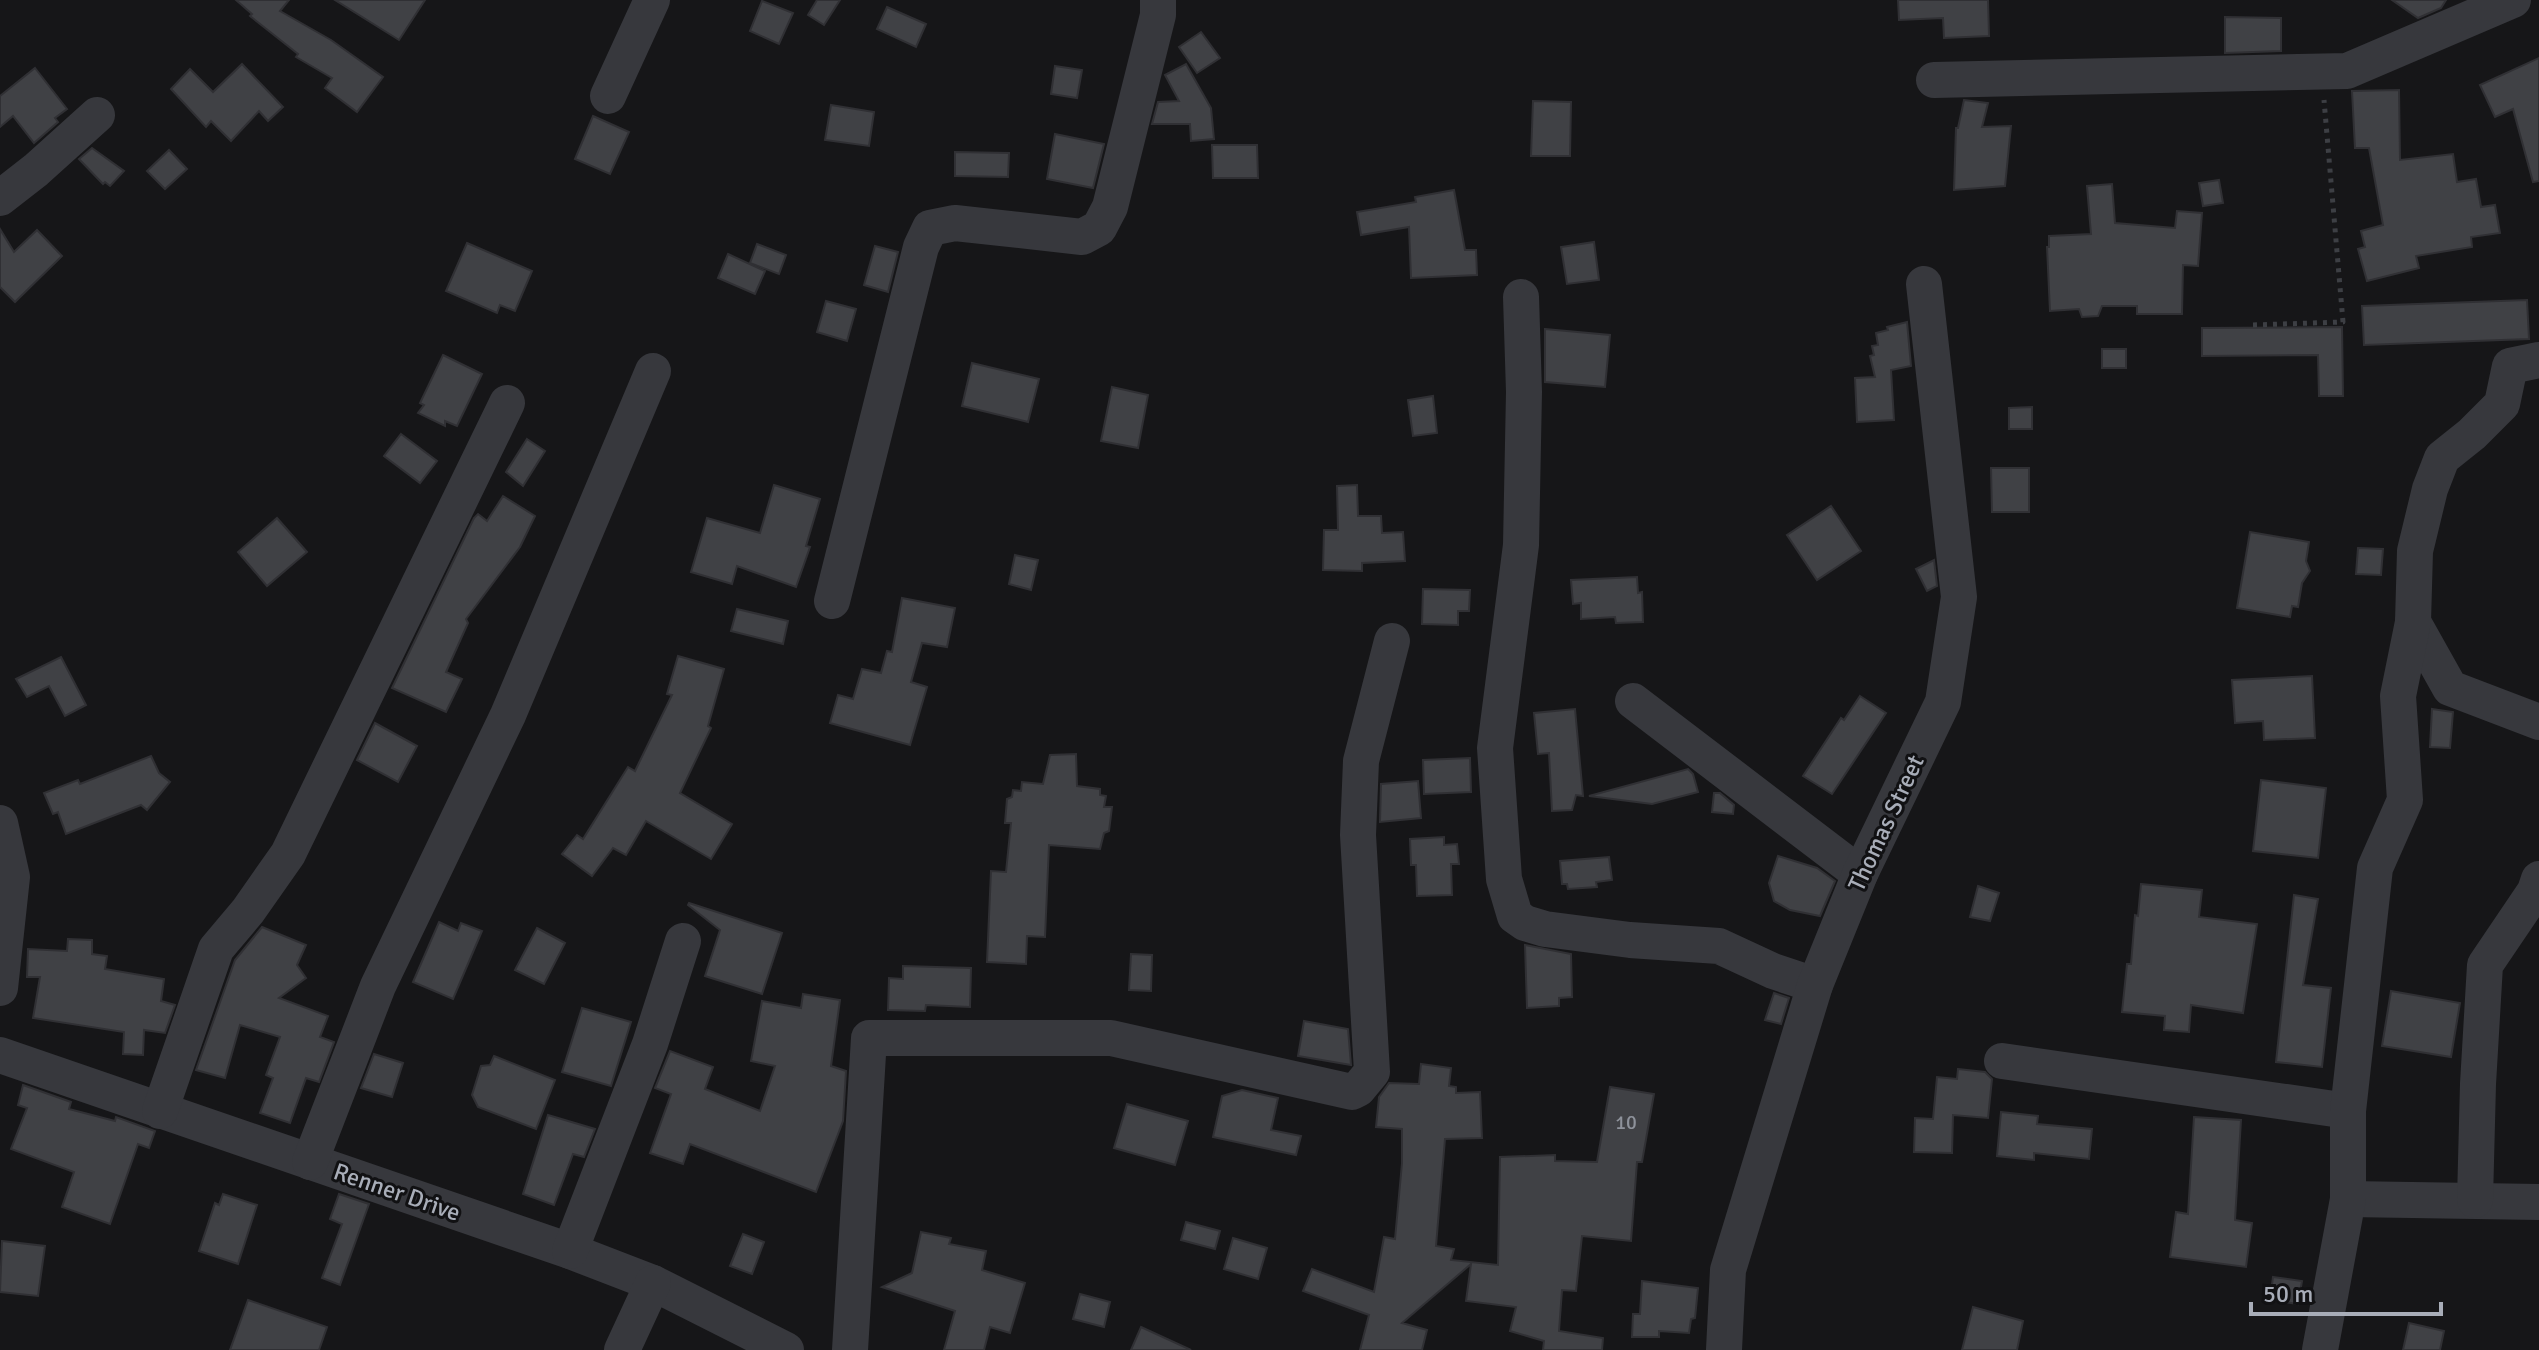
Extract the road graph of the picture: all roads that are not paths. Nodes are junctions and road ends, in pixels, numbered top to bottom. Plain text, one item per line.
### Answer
1 (652, 0) edge
2 (1158, 0) edge
3 (2513, 0) edge
4 (1934, 80) dead end
5 (608, 96) dead end
6 (97, 115) dead end
7 (0, 198) edge
8 (1924, 284) dead end
9 (1521, 297) dead end
10 (2539, 360) edge
11 (653, 371) dead end
12 (507, 403) dead end
13 (832, 601) dead end
14 (2413, 622) junction
15 (1392, 641) dead end
16 (1633, 701) dead end
17 (2539, 722) edge
18 (0, 823) edge
19 (1860, 874) junction
20 (2539, 879) edge
21 (683, 941) dead end
22 (1815, 985) junction
23 (0, 988) edge
24 (0, 1055) edge
25 (2002, 1061) dead end
26 (160, 1111) junction
27 (2348, 1111) junction
28 (310, 1162) junction
29 (2348, 1199) junction
30 (2475, 1200) junction
31 (2539, 1202) edge
32 (570, 1251) junction
33 (653, 1283) junction
34 (622, 1350) edge
35 (786, 1350) edge
36 (850, 1350) edge
37 (1724, 1350) edge
38 (2320, 1350) edge

1 - 5 street
2 - 13 street
3 - 4 street
6 - 7 street
8 - 19 street, Thomas Street
9 - 22 street
10 - 14 street
11 - 28 street
12 - 26 street
14 - 17 street
14 - 27 street
15 - 36 street
16 - 19 street
18 - 23 street
19 - 22 street, Thomas Street
20 - 30 street
21 - 32 street
22 - 37 street, Thomas Street
24 - 26 street, Renner Drive
25 - 27 street
26 - 28 street, Renner Drive
27 - 29 street
28 - 32 street, Renner Drive
29 - 30 street
29 - 38 street
30 - 31 street
32 - 33 street, Renner Drive
33 - 34 street
33 - 35 street, Renner Drive

